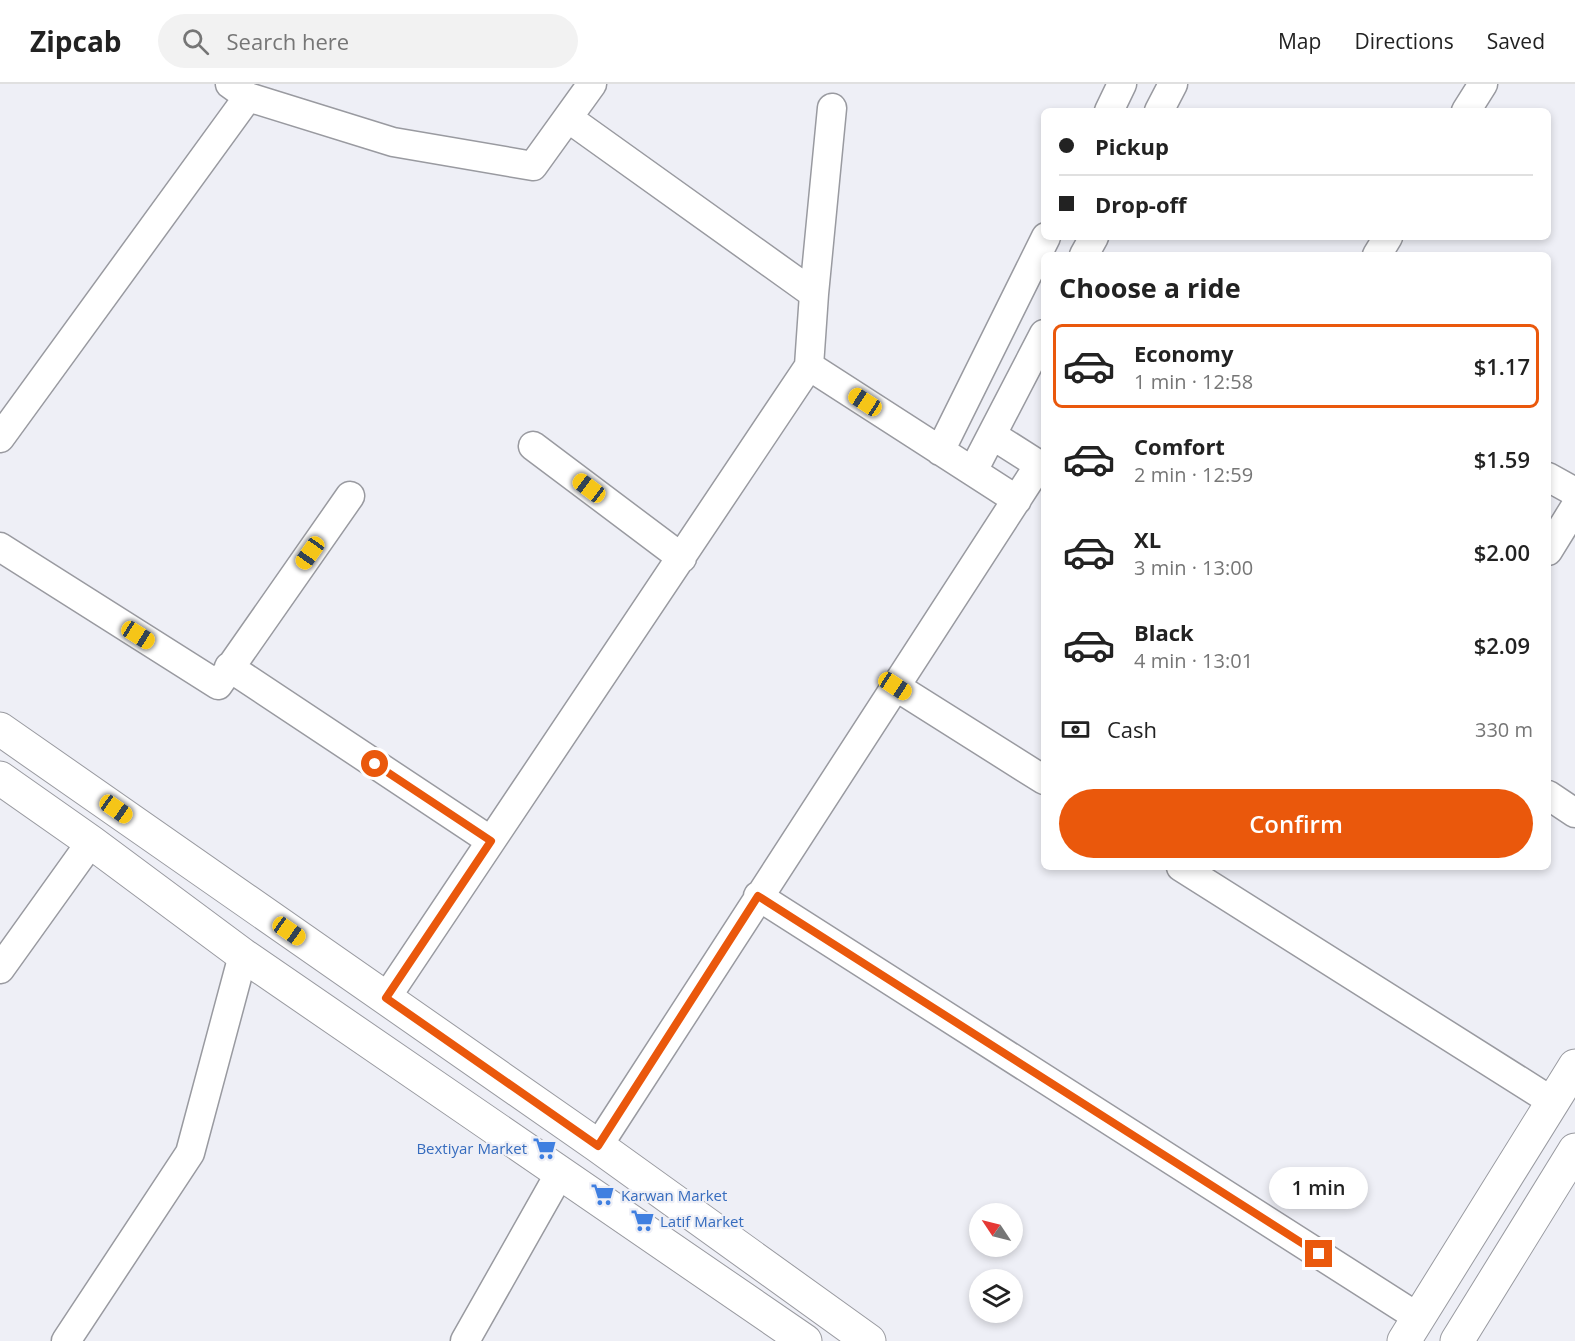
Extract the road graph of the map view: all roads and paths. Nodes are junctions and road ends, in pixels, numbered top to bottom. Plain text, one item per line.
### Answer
1 (592, 84) edge
2 (1122, 84) edge
3 (1173, 84) edge
4 (1483, 84) edge
5 (239, 90) edge
6 (832, 108) dead end
7 (1110, 108) edge
8 (1161, 108) edge
9 (1468, 108) edge
10 (568, 118) junction
11 (1045, 240) edge
12 (814, 294) junction
13 (1041, 339) edge
14 (809, 366) junction
15 (992, 435) junction
16 (0, 438) edge
17 (533, 446) dead end
18 (940, 451) junction
19 (1041, 465) edge
20 (1041, 467) edge
21 (973, 471) junction
22 (1551, 479) edge
23 (1575, 492) edge
24 (350, 495) dead end
25 (1017, 500) junction
26 (1575, 507) edge
27 (1551, 546) edge
28 (0, 547) edge
29 (682, 558) junction
30 (229, 667) junction
31 (895, 686) junction
32 (0, 729) edge
33 (0, 778) edge
34 (1041, 778) edge
35 (1551, 797) edge
36 (1575, 813) edge
37 (491, 841) junction
38 (91, 842) junction
39 (1186, 870) edge
40 (758, 896) junction
41 (243, 955) junction
42 (0, 969) edge
43 (386, 998) junction
44 (1575, 1066) edge
45 (1553, 1102) junction
46 (598, 1146) junction
47 (1575, 1150) edge
48 (560, 1173) junction
49 (1412, 1330) edge
50 (66, 1341) edge
51 (465, 1341) edge
52 (805, 1341) edge
53 (869, 1341) edge
54 (1457, 1341) edge

1 - 10 street
2 - 7 street
3 - 8 street
4 - 9 street
5 - 10 street
5 - 16 street
6 - 12 street
10 - 12 street
11 - 18 street
12 - 14 street
13 - 15 street
14 - 18 street
14 - 29 street
15 - 19 street
15 - 21 street
17 - 29 street
18 - 21 street
20 - 25 street
21 - 25 street
22 - 23 street
24 - 30 street
25 - 31 street
26 - 27 street
28 - 30 street
29 - 37 street
30 - 37 street
31 - 34 street
31 - 40 street
32 - 43 street
33 - 38 street
35 - 36 street
37 - 43 street
38 - 41 street
38 - 42 street
39 - 45 street
40 - 46 street
40 - 49 street
41 - 48 street
41 - 50 street
43 - 46 street
44 - 45 street
45 - 49 street
46 - 53 street
47 - 54 street
48 - 51 street
48 - 52 street

